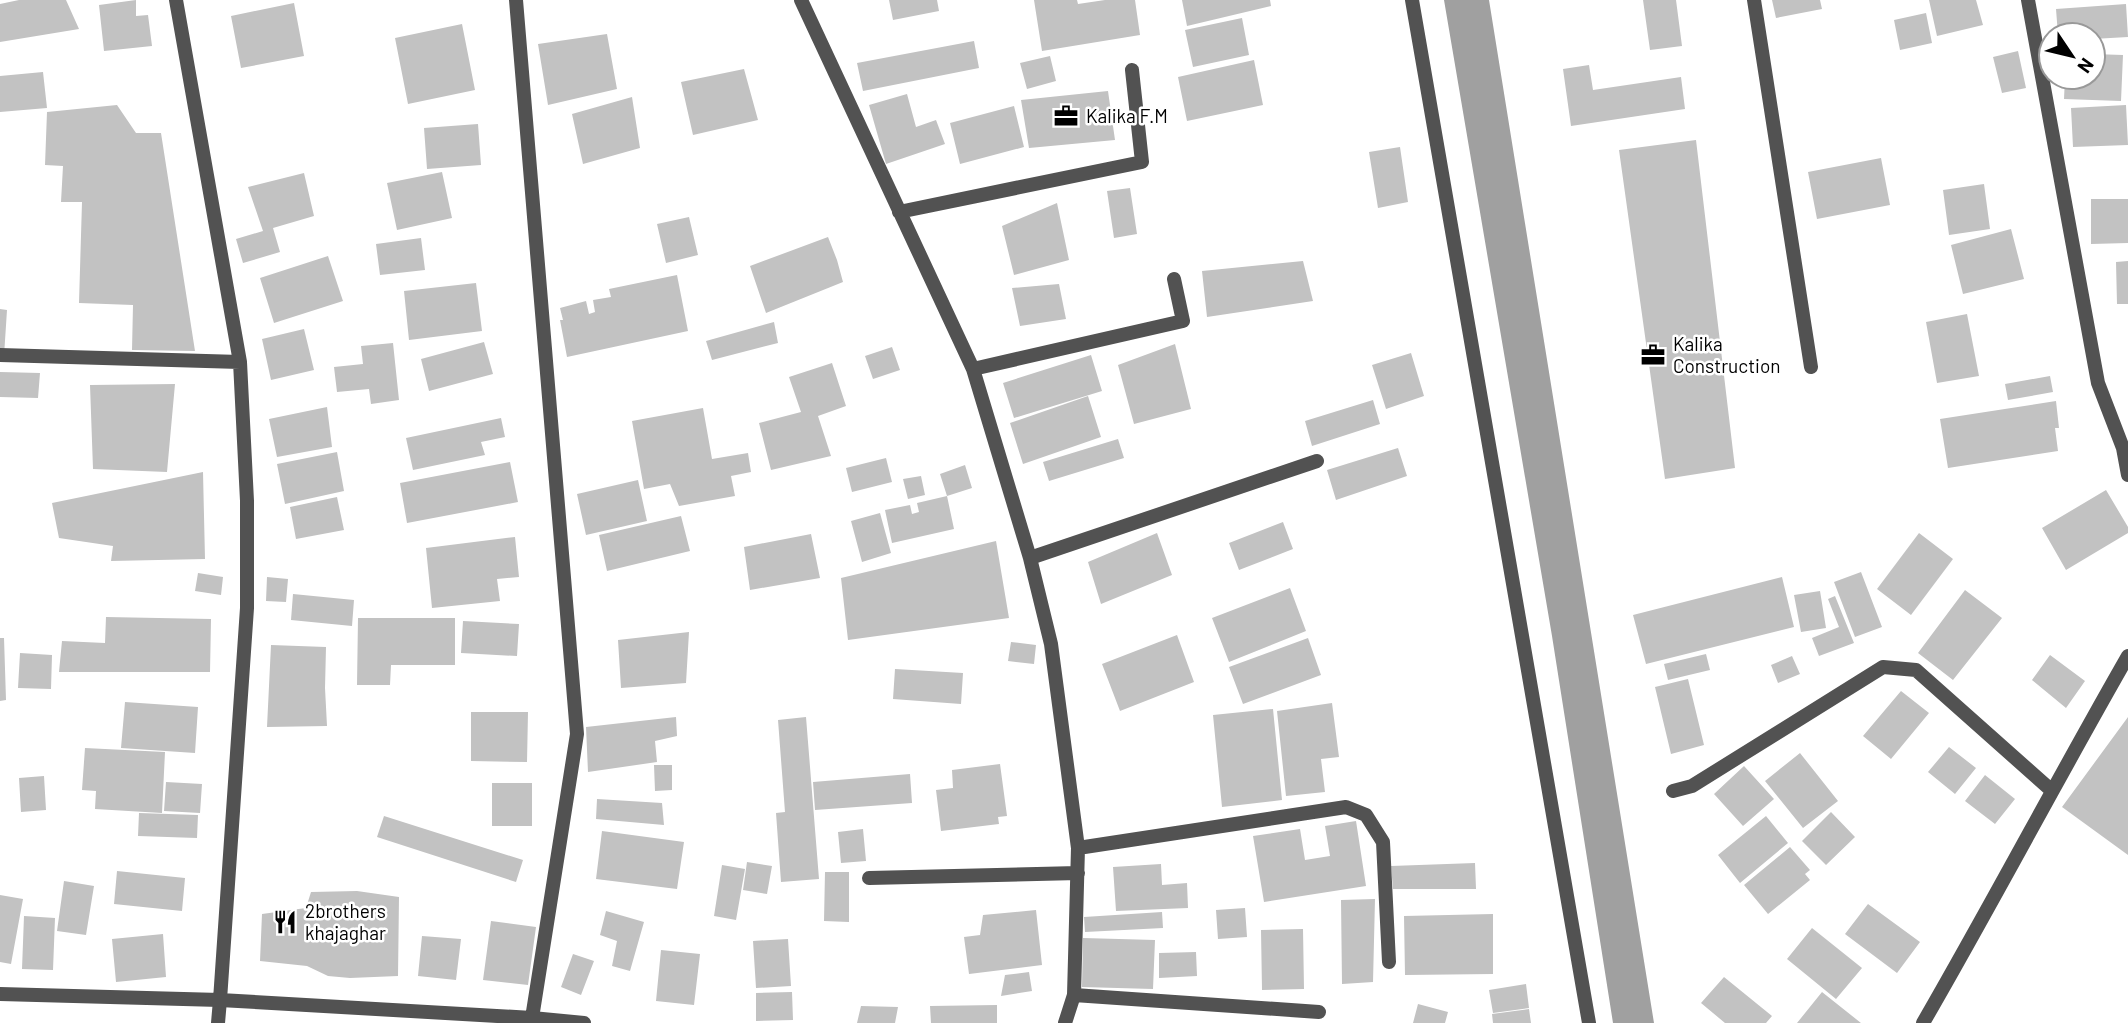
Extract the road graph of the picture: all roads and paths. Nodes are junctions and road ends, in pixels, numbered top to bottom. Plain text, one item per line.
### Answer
1 (176, 0) edge
2 (516, 0) edge
3 (801, 0) edge
4 (1412, 0) edge
5 (1754, 0) edge
6 (2028, 0) edge
7 (1132, 70) dead end
8 (899, 212) junction
9 (1174, 279) dead end
10 (0, 355) edge
11 (240, 362) junction
12 (1811, 367) dead end
13 (973, 369) junction
14 (1317, 461) dead end
15 (2128, 475) edge
16 (1030, 558) junction
17 (2128, 656) edge
18 (2051, 790) junction
19 (1673, 791) dead end
20 (1078, 848) junction
21 (1078, 873) junction
22 (869, 878) dead end
23 (1389, 962) dead end
24 (0, 994) edge
25 (1074, 995) junction
26 (220, 1000) junction
27 (1319, 1012) dead end
28 (532, 1018) junction
29 (218, 1023) edge
30 (584, 1023) edge
31 (1065, 1023) edge
32 (1589, 1023) edge
33 (1923, 1023) edge

1 - 11 street
2 - 28 street
3 - 8 street
4 - 32 street
5 - 12 street
6 - 15 street
7 - 8 street
8 - 13 street
9 - 13 street
10 - 11 street
11 - 26 street
13 - 16 street
14 - 16 street
16 - 20 street
17 - 18 street
18 - 19 street
18 - 33 street
20 - 21 street
20 - 23 street
21 - 22 street
21 - 25 street
24 - 26 street
25 - 27 street
25 - 31 street
26 - 28 street
26 - 29 street
28 - 30 street

